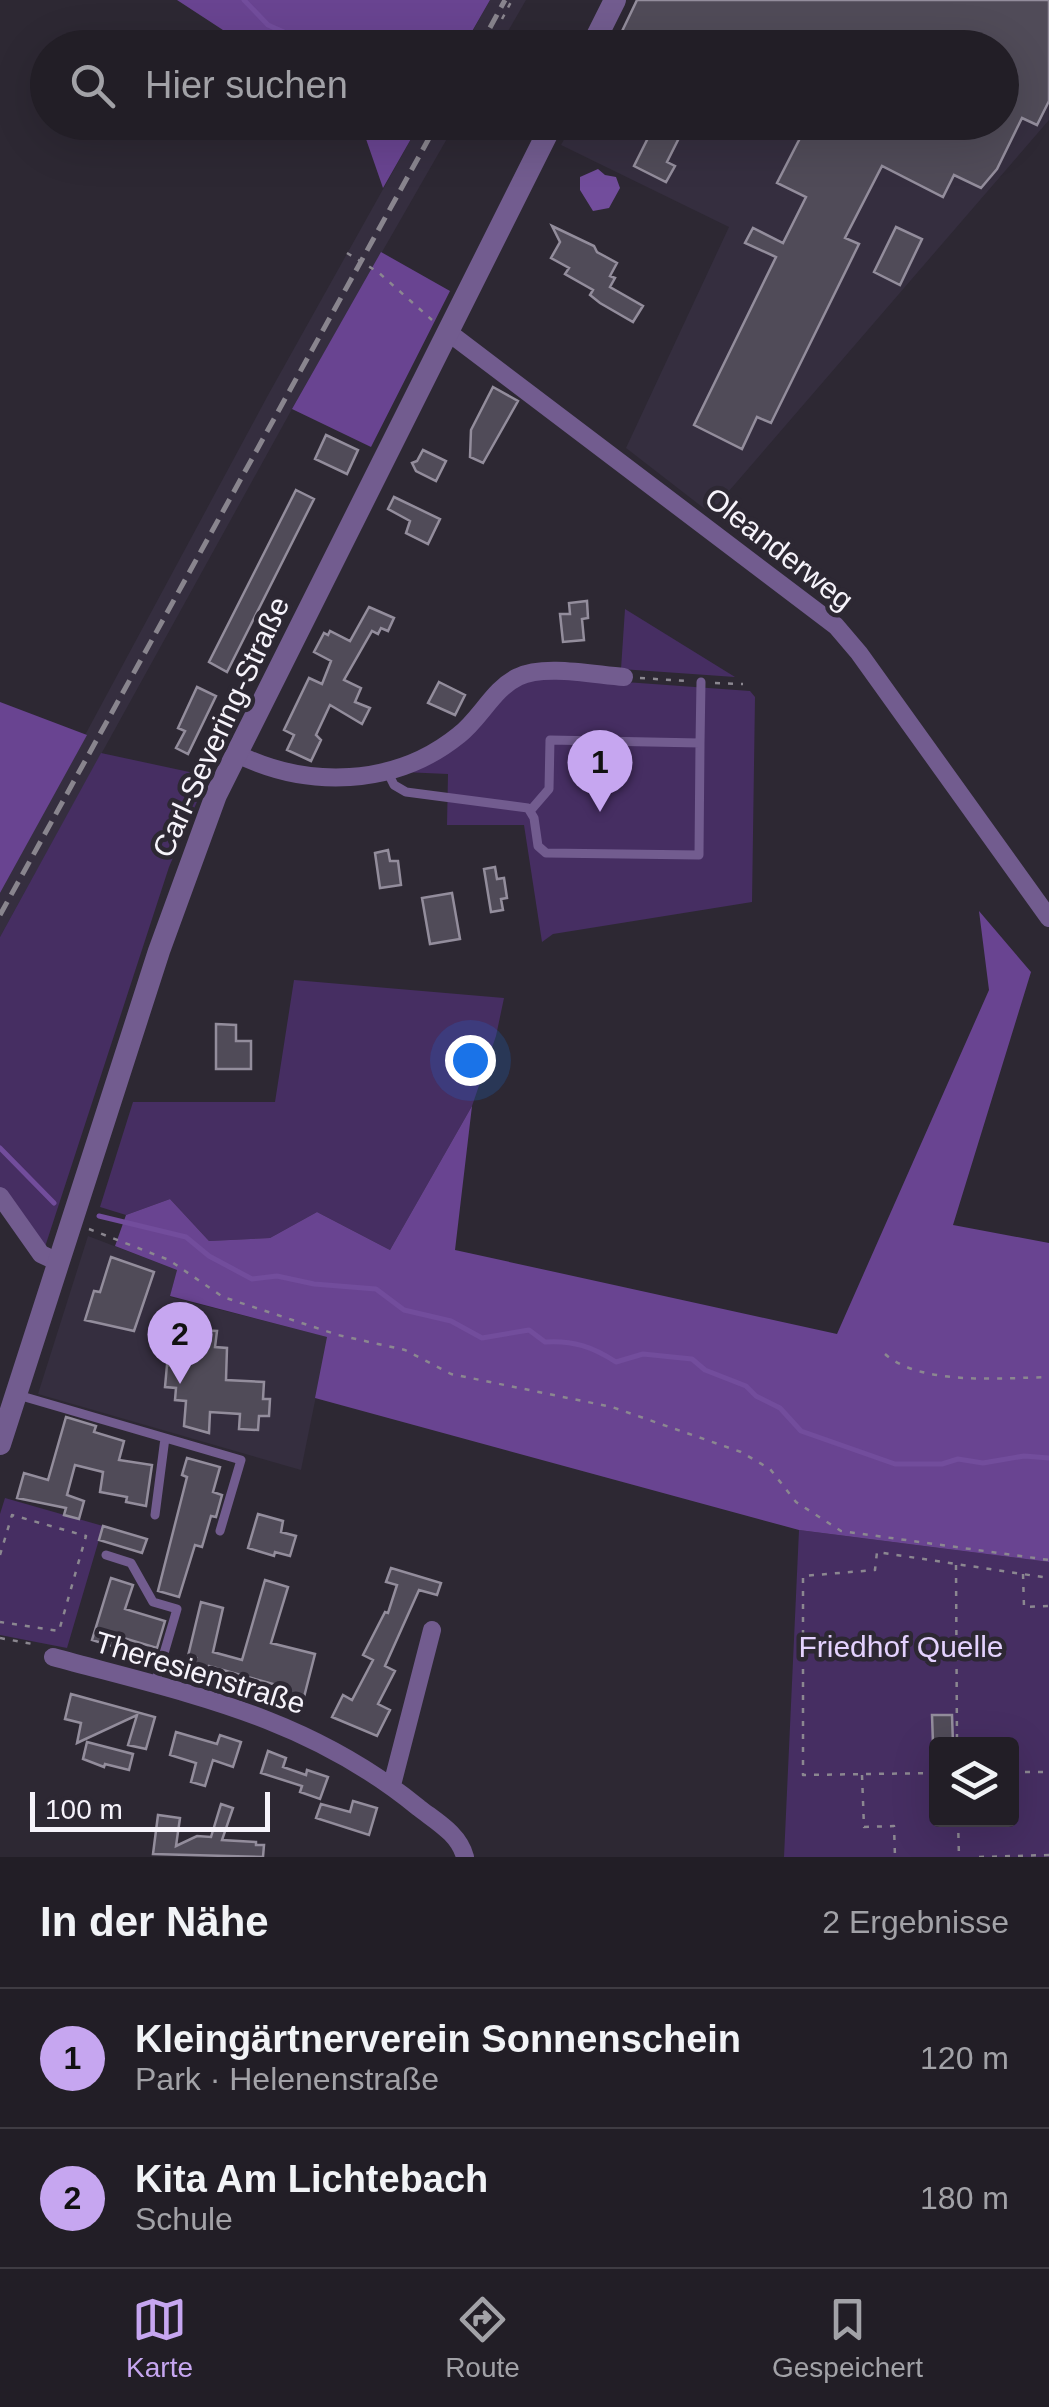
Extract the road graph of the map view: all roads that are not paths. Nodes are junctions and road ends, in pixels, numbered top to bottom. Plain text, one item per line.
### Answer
1 (615, 0) edge
2 (600, 30) edge
3 (544, 140) edge
4 (448, 332) junction
5 (624, 677) road end
6 (702, 682) road end
7 (700, 743) junction
8 (236, 753) junction
9 (388, 771) junction
10 (530, 811) junction
11 (1049, 918) edge
12 (0, 1196) edge
13 (58, 1262) junction
14 (16, 1395) junction
15 (165, 1438) junction
16 (0, 1444) edge
17 (154, 1514) dead end
18 (220, 1531) dead end
19 (106, 1555) dead end
20 (432, 1630) dead end
21 (54, 1656) road end
22 (155, 1684) junction
23 (392, 1785) junction
24 (465, 1857) edge

1 - 2 street
3 - 4 street, Carl-Severing-Straße
4 - 8 street, Carl-Severing-Straße
4 - 11 street, Oleanderweg
5 - 9 street
6 - 7 lane
7 - 10 lane
7 - 10 lane
8 - 9 street
8 - 13 street, Carl-Severing-Straße
9 - 10 lane
12 - 13 street
13 - 14 street, Carl-Severing-Straße
14 - 15 lane
14 - 16 street, Carl-Severing-Straße
15 - 17 lane
15 - 18 lane
19 - 22 lane
20 - 23 street
21 - 22 street, Theresienstraße
22 - 23 street, Theresienstraße
23 - 24 street, Theresienstraße

